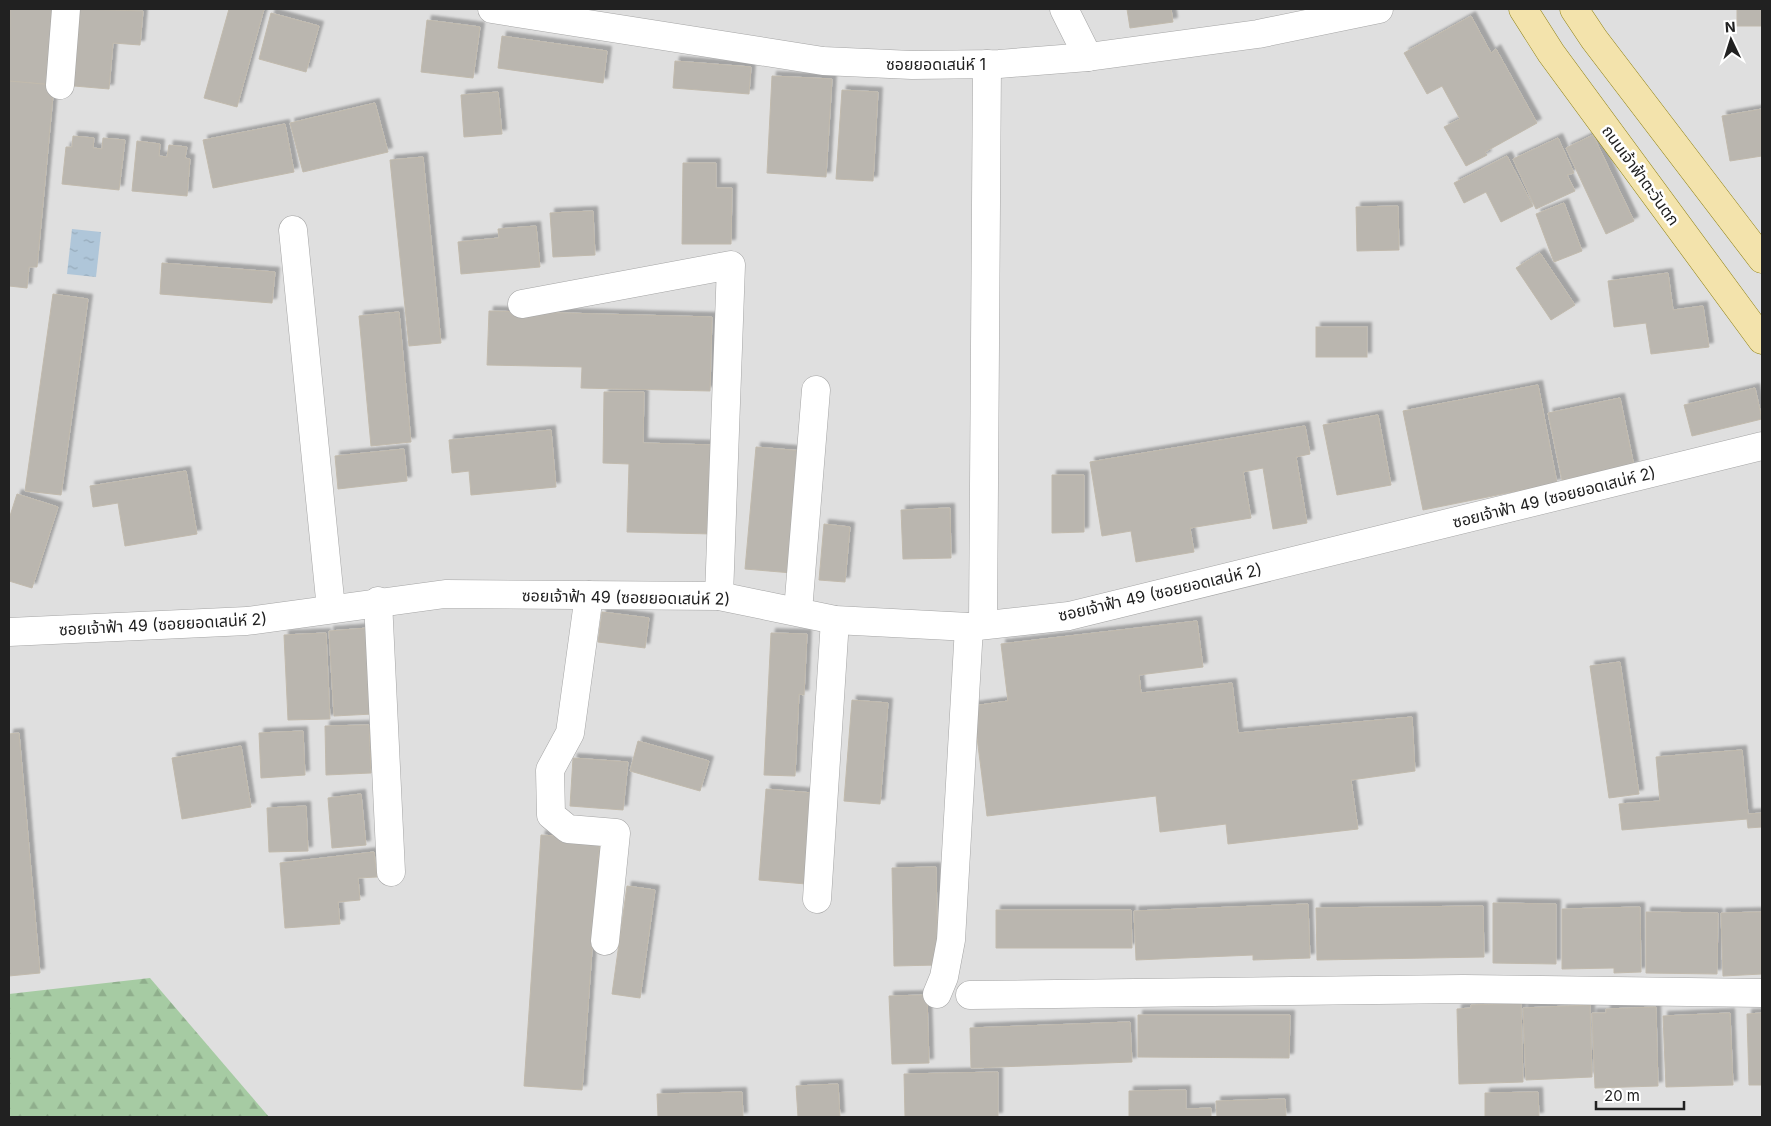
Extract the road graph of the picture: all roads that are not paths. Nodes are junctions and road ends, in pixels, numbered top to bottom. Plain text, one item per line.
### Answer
1 (66, 9) edge
2 (492, 9) edge
3 (1064, 9) edge
4 (1379, 9) edge
5 (1523, 9) edge
6 (1574, 9) edge
7 (1088, 57) junction
8 (987, 64) junction
9 (60, 85) dead end
10 (293, 230) dead end
11 (1762, 260) edge
12 (522, 304) dead end
13 (1762, 340) edge
14 (816, 390) dead end
15 (1762, 446) edge
16 (589, 594) junction
17 (719, 596) junction
18 (378, 602) junction
19 (331, 609) junction
20 (798, 611) junction
21 (835, 620) junction
22 (976, 626) junction
23 (9, 632) edge
24 (391, 872) dead end
25 (817, 899) dead end
26 (605, 941) dead end
27 (1762, 993) edge
28 (937, 994) dead end
29 (970, 995) dead end

1 - 9 street
2 - 8 street, ซอยยอดเสน่ห์ 1
3 - 7 street
4 - 7 street, ซอยยอดเสน่ห์ 1
5 - 13 main road, ถนนเจ้าฟ้าตะวันตก
6 - 11 main road
7 - 8 street, ซอยยอดเสน่ห์ 1
8 - 22 street
10 - 19 street
12 - 17 street
14 - 20 street
15 - 22 street, ซอยเจ้าฟ้า 49 (ซอยยอดเสน่ห์ 2)
16 - 17 street, ซอยเจ้าฟ้า 49 (ซอยยอดเสน่ห์ 2)
16 - 18 street, ซอยเจ้าฟ้า 49 (ซอยยอดเสน่ห์ 2)
16 - 26 street
17 - 20 street, ซอยเจ้าฟ้า 49 (ซอยยอดเสน่ห์ 2)
18 - 19 street, ซอยเจ้าฟ้า 49 (ซอยยอดเสน่ห์ 2)
18 - 24 street
19 - 23 street, ซอยเจ้าฟ้า 49 (ซอยยอดเสน่ห์ 2)
20 - 21 street, ซอยเจ้าฟ้า 49 (ซอยยอดเสน่ห์ 2)
21 - 22 street, ซอยเจ้าฟ้า 49 (ซอยยอดเสน่ห์ 2)
21 - 25 street
22 - 28 street
27 - 29 street

